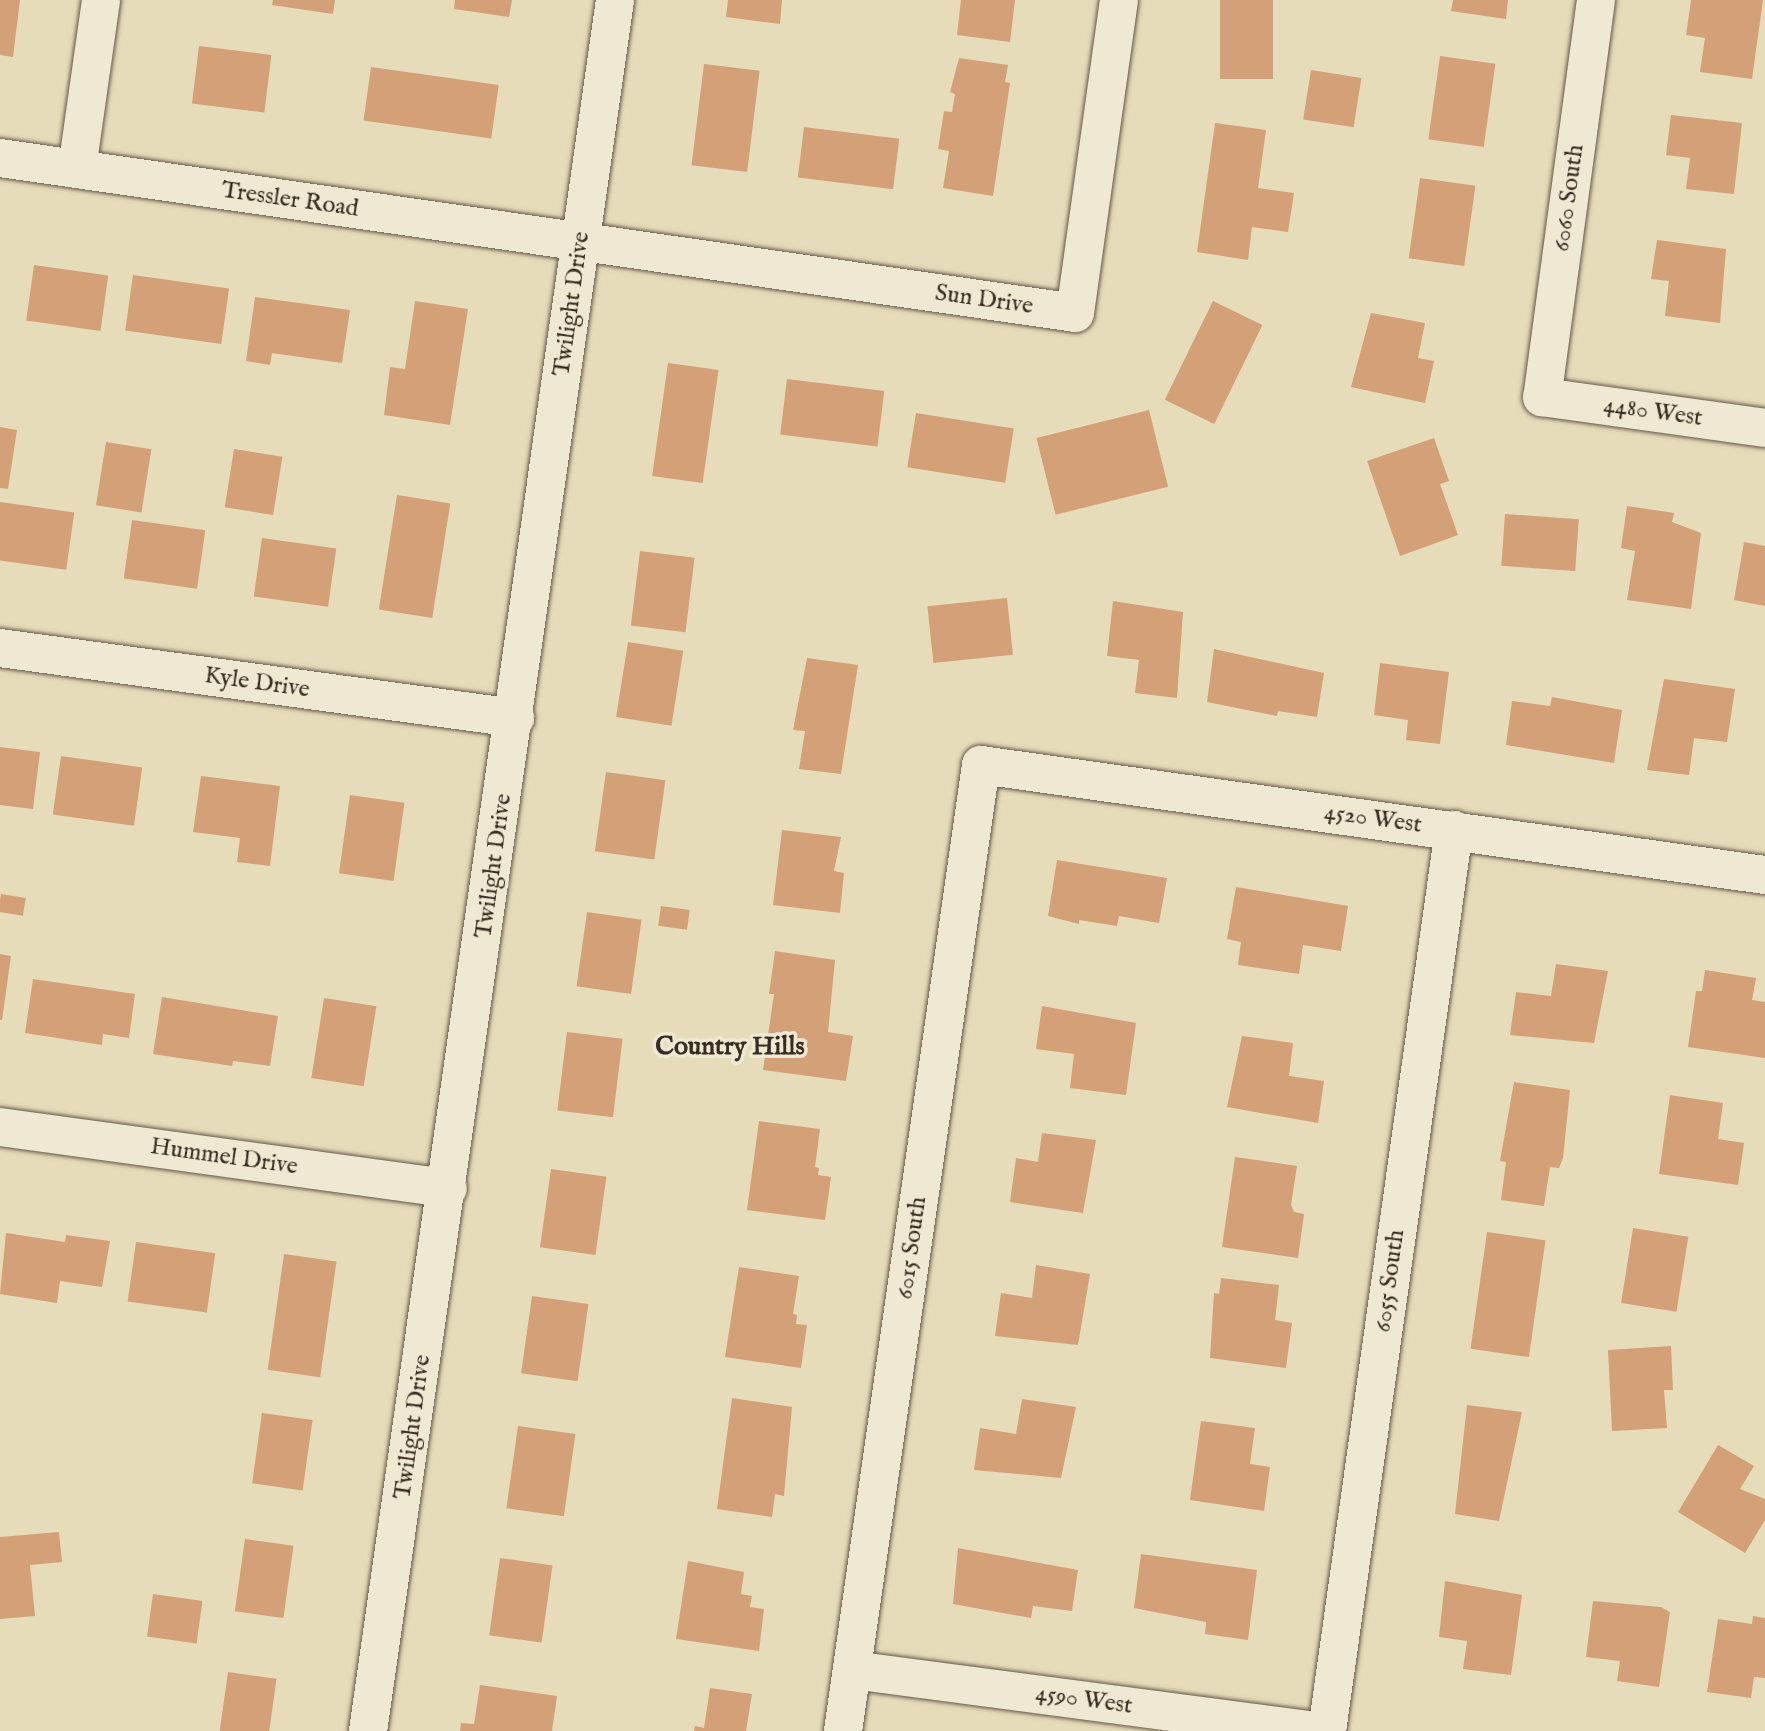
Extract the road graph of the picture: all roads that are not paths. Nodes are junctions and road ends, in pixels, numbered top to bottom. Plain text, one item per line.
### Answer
1 (101, 0) edge
2 (614, 0) edge
3 (1119, 0) edge
4 (1596, 0) edge
5 (0, 158) edge
6 (77, 169) junction
7 (580, 242) junction
8 (1542, 397) joint
9 (1765, 428) edge
10 (0, 648) edge
11 (514, 719) junction
12 (981, 765) joint
13 (1454, 831) junction
14 (1765, 875) edge
15 (0, 1127) edge
16 (448, 1188) junction
17 (852, 1670) junction
18 (368, 1731) edge
19 (844, 1731) edge
20 (1315, 1731) edge
21 (1327, 1731) edge

1 - 6 street
2 - 7 street, Twilight Drive
3 - 7 street, Sun Drive
4 - 8 street, 6060 South
5 - 6 street, Tressler Road
6 - 7 street, Tressler Road
7 - 11 street, Twilight Drive
8 - 9 street, 4480 West
10 - 11 street, Kyle Drive
11 - 16 street, Twilight Drive
12 - 13 street, 4520 West
12 - 17 street, 6015 South
13 - 14 street, 4520 West
13 - 21 street, 6055 South
15 - 16 street, Hummel Drive
16 - 18 street, Twilight Drive
17 - 19 street, 6015 South
17 - 20 street, 4590 West

